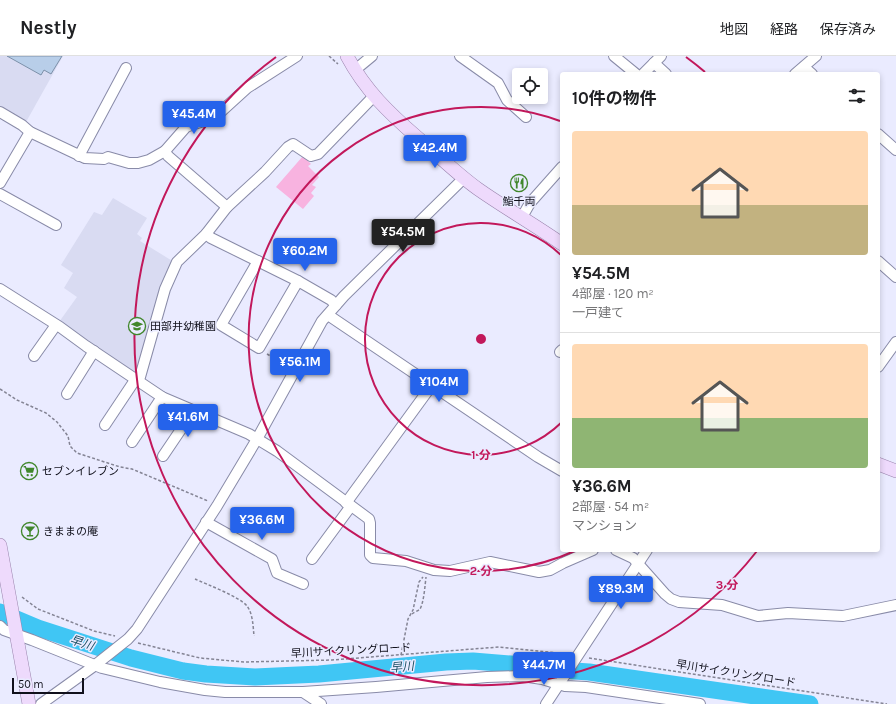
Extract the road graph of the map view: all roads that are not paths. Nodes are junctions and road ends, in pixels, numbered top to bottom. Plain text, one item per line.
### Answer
1 (297, 56) edge
2 (372, 56) edge
3 (460, 56) edge
4 (614, 56) edge
5 (816, 56) edge
6 (658, 59) edge
7 (343, 61) edge
8 (804, 67) junction
9 (126, 68) dead end
10 (355, 70) junction
11 (634, 72) edge
12 (645, 72) edge
13 (665, 72) edge
14 (798, 72) edge
15 (810, 72) edge
16 (374, 96) junction
17 (0, 112) edge
18 (526, 117) dead end
19 (30, 132) junction
20 (880, 136) edge
21 (896, 150) edge
22 (165, 151) junction
23 (79, 156) junction
24 (560, 169) edge
25 (464, 178) junction
26 (0, 183) edge
27 (0, 194) edge
28 (227, 207) junction
29 (522, 217) junction
30 (56, 225) dead end
31 (206, 234) junction
32 (560, 243) edge
33 (258, 261) junction
34 (880, 263) edge
35 (896, 277) edge
36 (298, 281) junction
37 (0, 289) edge
38 (336, 305) junction
39 (328, 315) junction
40 (56, 325) junction
41 (896, 342) edge
42 (94, 352) junction
43 (34, 356) dead end
44 (880, 364) edge
45 (136, 380) junction
46 (432, 385) junction
47 (67, 394) dead end
48 (162, 397) junction
49 (192, 410) junction
50 (104, 425) dead end
51 (257, 439) junction
52 (132, 442) dead end
53 (163, 456) dead end
54 (880, 465) edge
55 (560, 470) edge
56 (896, 471) edge
57 (348, 504) junction
58 (206, 522) junction
59 (0, 545) edge
60 (588, 552) edge
61 (620, 552) edge
62 (646, 552) edge
63 (312, 559) dead end
64 (639, 564) junction
65 (303, 584) dead end
66 (896, 604) edge
67 (0, 626) edge
68 (16, 632) junction
69 (96, 664) junction
70 (560, 682) junction
71 (303, 692) junction
72 (28, 704) edge
73 (41, 704) edge
74 (321, 704) edge
75 (546, 704) edge
76 (700, 704) edge

1 - 22 street
2 - 10 street
3 - 18 street
4 - 11 street
5 - 8 street
6 - 12 street
6 - 13 street
7 - 10 main road
8 - 14 street
8 - 15 street
9 - 23 street
10 - 16 main road
16 - 25 main road
16 - 28 street
17 - 19 street
19 - 23 street
19 - 26 street
20 - 21 street
22 - 23 street
22 - 28 street
24 - 29 street
25 - 29 main road
25 - 38 street
27 - 30 street
28 - 31 street
29 - 32 main road
31 - 33 street
31 - 45 street
33 - 36 street
33 - 36 street
34 - 35 street
36 - 38 street
37 - 40 street
38 - 39 street
39 - 46 street
39 - 51 street
40 - 42 street
40 - 43 street
41 - 44 street
42 - 45 street
42 - 47 street
45 - 48 street
45 - 50 street
46 - 55 street
46 - 57 street
48 - 49 street
48 - 52 street
49 - 51 street
49 - 53 street
51 - 57 street
51 - 58 street
54 - 56 main road
57 - 60 street
57 - 63 street
58 - 65 street
58 - 69 street
59 - 68 main road
61 - 64 street
62 - 64 street
64 - 66 street
64 - 70 street
67 - 68 street
68 - 69 street
68 - 72 main road
69 - 71 street
69 - 73 street
70 - 71 street
70 - 75 street
70 - 76 street
71 - 74 street

